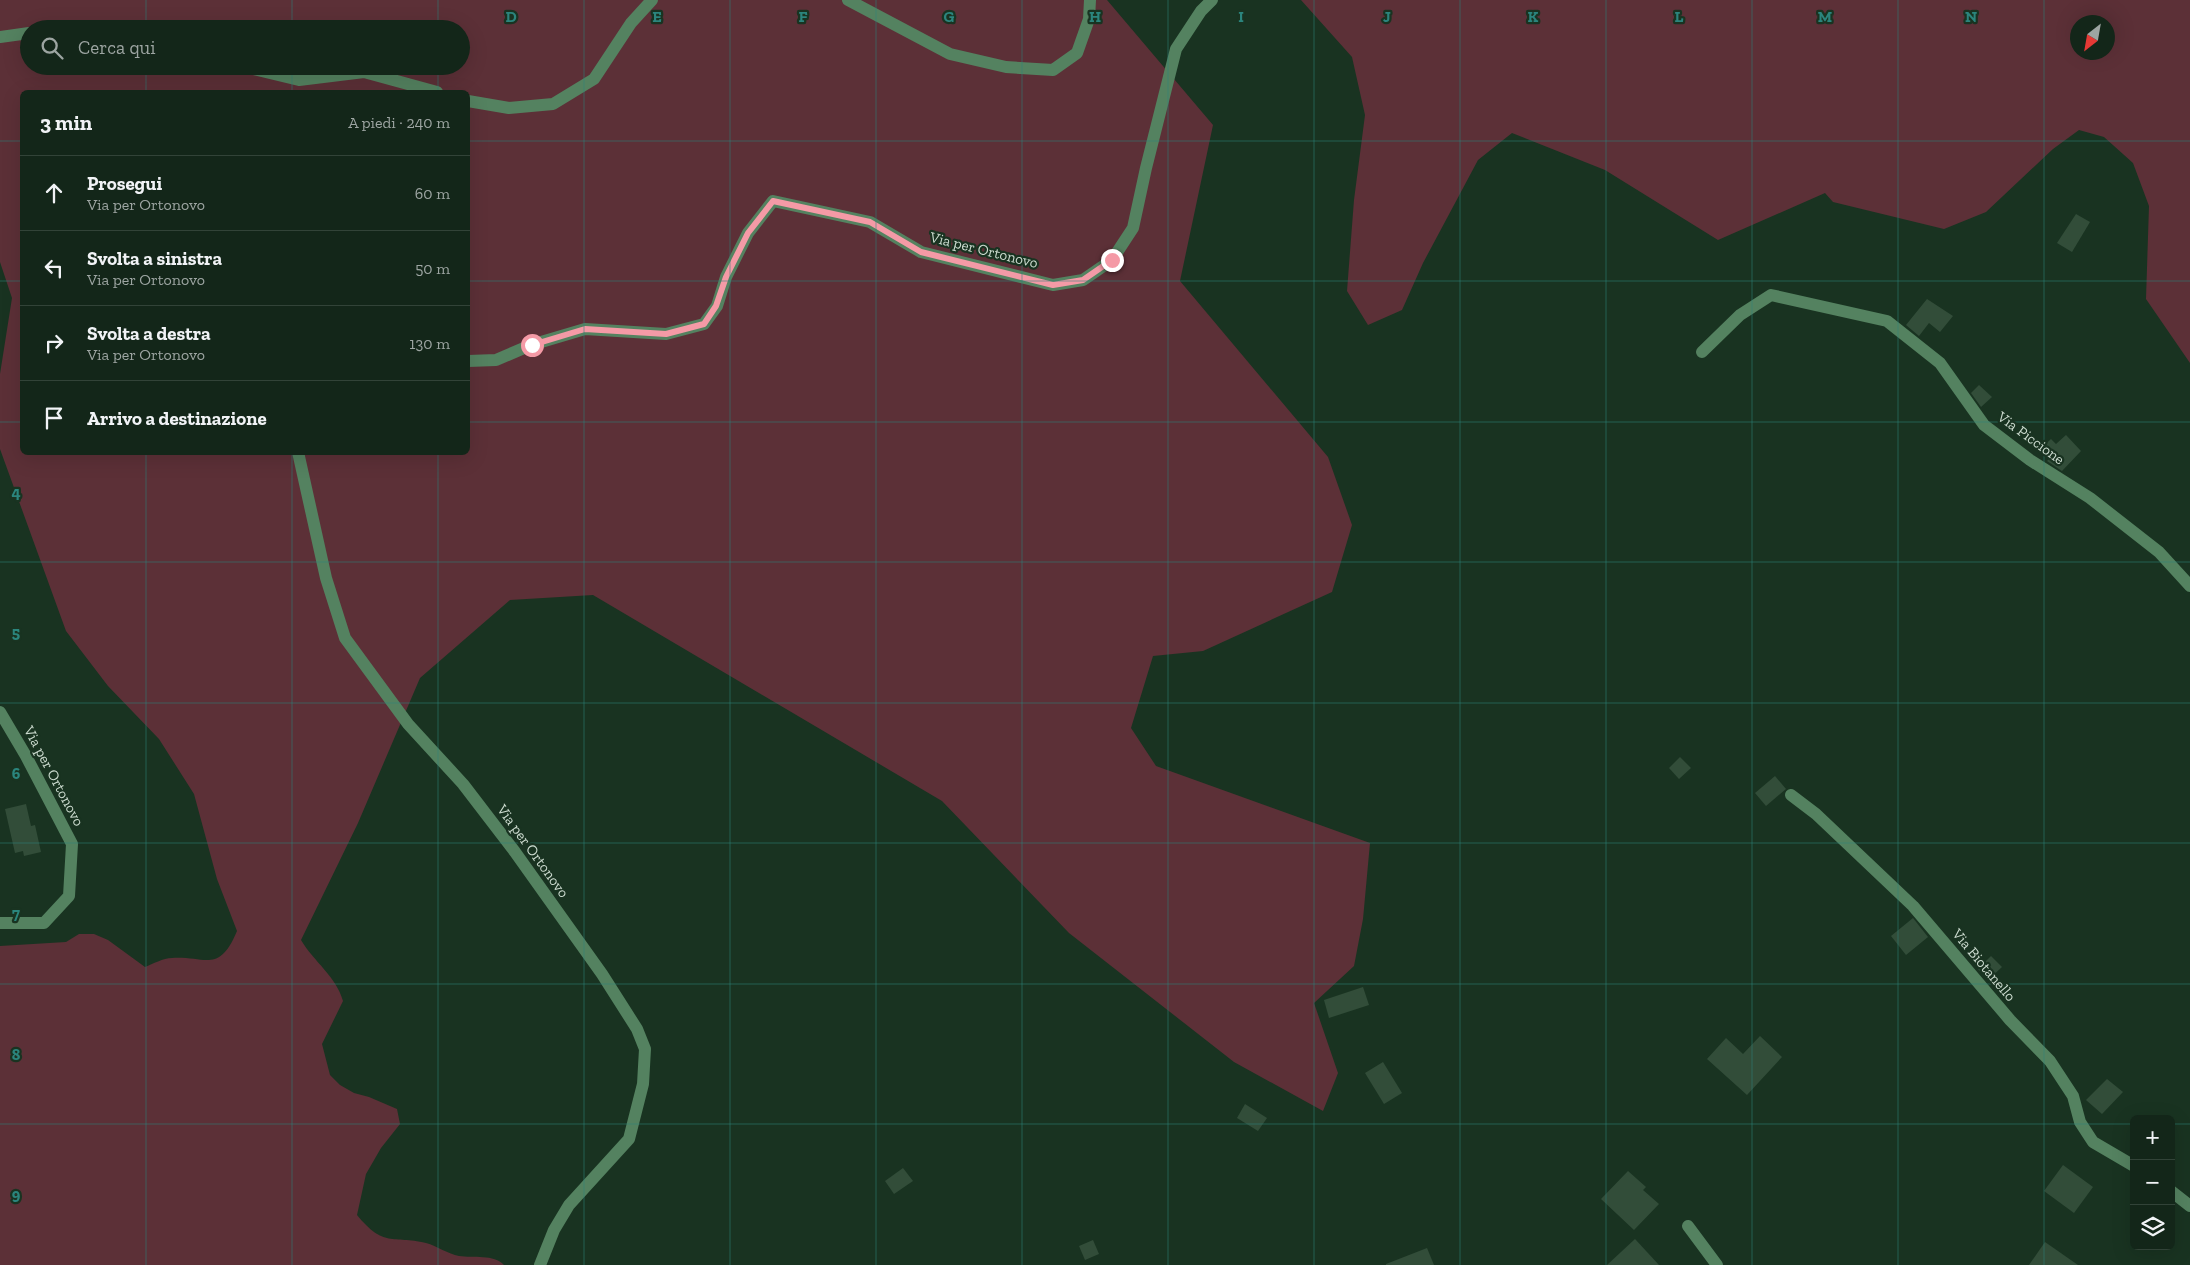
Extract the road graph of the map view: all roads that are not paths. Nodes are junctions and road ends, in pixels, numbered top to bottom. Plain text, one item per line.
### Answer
1 (652, 0) edge
2 (848, 0) edge
3 (1090, 0) edge
4 (1212, 0) edge
5 (20, 34) edge
6 (0, 37) edge
7 (278, 75) edge
8 (340, 75) edge
9 (375, 75) edge
10 (430, 90) edge
11 (470, 101) edge
12 (1702, 352) dead end
13 (470, 361) edge
14 (299, 455) edge
15 (2190, 586) edge
16 (0, 712) edge
17 (1791, 795) dead end
18 (0, 923) edge
19 (2130, 1164) edge
20 (2175, 1194) edge
21 (2190, 1206) edge
22 (1688, 1226) dead end
23 (540, 1265) edge
24 (1717, 1265) edge

1 - 11 street
2 - 3 street
4 - 13 street, Via per Ortonovo
5 - 6 street
7 - 8 street
9 - 10 street
12 - 15 street, Via Piccione
14 - 23 street, Via per Ortonovo
16 - 18 street, Via per Ortonovo
17 - 19 street, Via Biotanello
20 - 21 street
22 - 24 street

